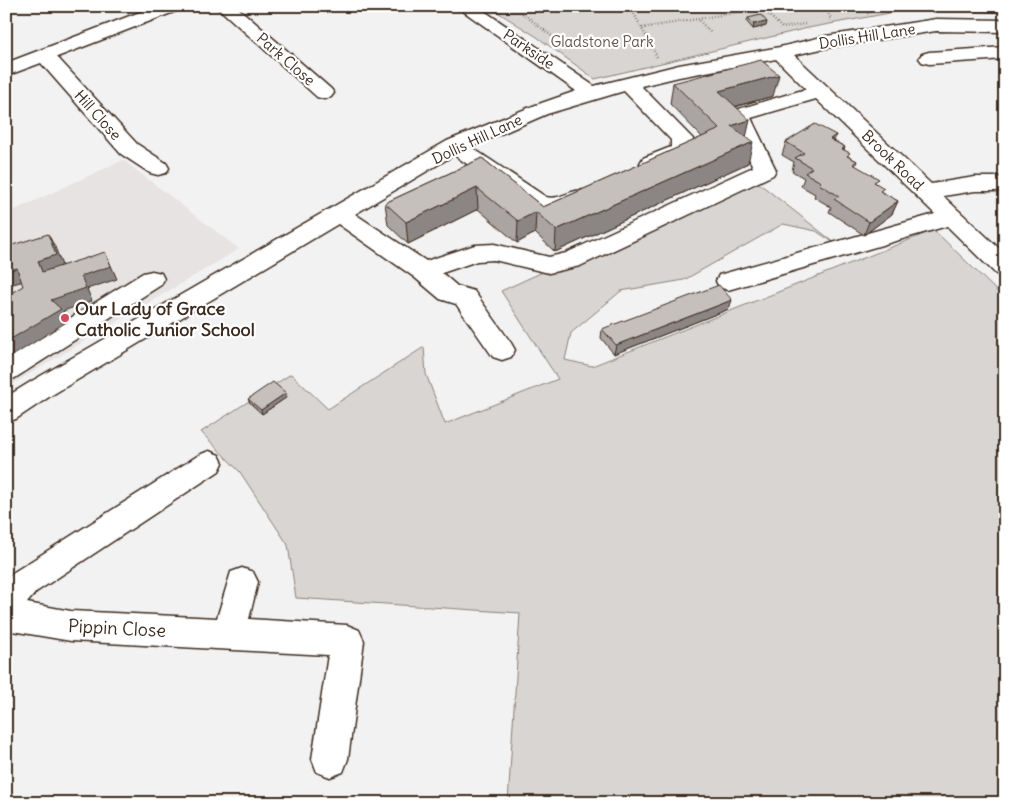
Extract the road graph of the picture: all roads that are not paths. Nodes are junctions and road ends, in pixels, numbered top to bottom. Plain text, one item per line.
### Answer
1 (173, 6) edge
2 (225, 6) edge
3 (465, 6) edge
4 (949, 16) edge
5 (1005, 26) edge
6 (780, 53) junction
7 (1005, 53) edge
8 (44, 55) junction
9 (929, 58) dead end
10 (6, 70) edge
11 (628, 84) junction
12 (821, 91) junction
13 (324, 93) dead end
14 (591, 93) junction
15 (455, 146) junction
16 (158, 168) dead end
17 (636, 170) edge
18 (1005, 184) edge
19 (600, 187) edge
20 (927, 192) junction
21 (339, 214) junction
22 (952, 217) junction
23 (1005, 268) edge
24 (423, 270) junction
25 (152, 279) dead end
26 (728, 281) dead end
27 (502, 350) dead end
28 (6, 371) edge
29 (6, 411) edge
30 (209, 463) dead end
31 (242, 582) dead end
32 (6, 604) edge
33 (6, 615) edge
34 (229, 633) junction
35 (330, 759) dead end

1 - 8 street
2 - 13 street, Park Close
3 - 14 street, Parkside
4 - 5 street, Dollis Hill Lane
4 - 6 street, Dollis Hill Lane
6 - 11 street, Dollis Hill Lane
6 - 12 street, Brook Road
7 - 9 street
8 - 10 street
8 - 16 street, Hill Close
11 - 14 street, Dollis Hill Lane
11 - 17 street
12 - 20 street, Brook Road
12 - 24 street
14 - 15 street, Dollis Hill Lane
15 - 19 street
15 - 21 street, Dollis Hill Lane
18 - 20 street
20 - 22 street, Brook Road
21 - 24 street
21 - 29 street, Dollis Hill Lane
22 - 23 street, Brook Road
22 - 26 street
24 - 27 street
25 - 28 street
30 - 32 street
31 - 34 street
33 - 34 street, Pippin Close
34 - 35 street, Pippin Close

